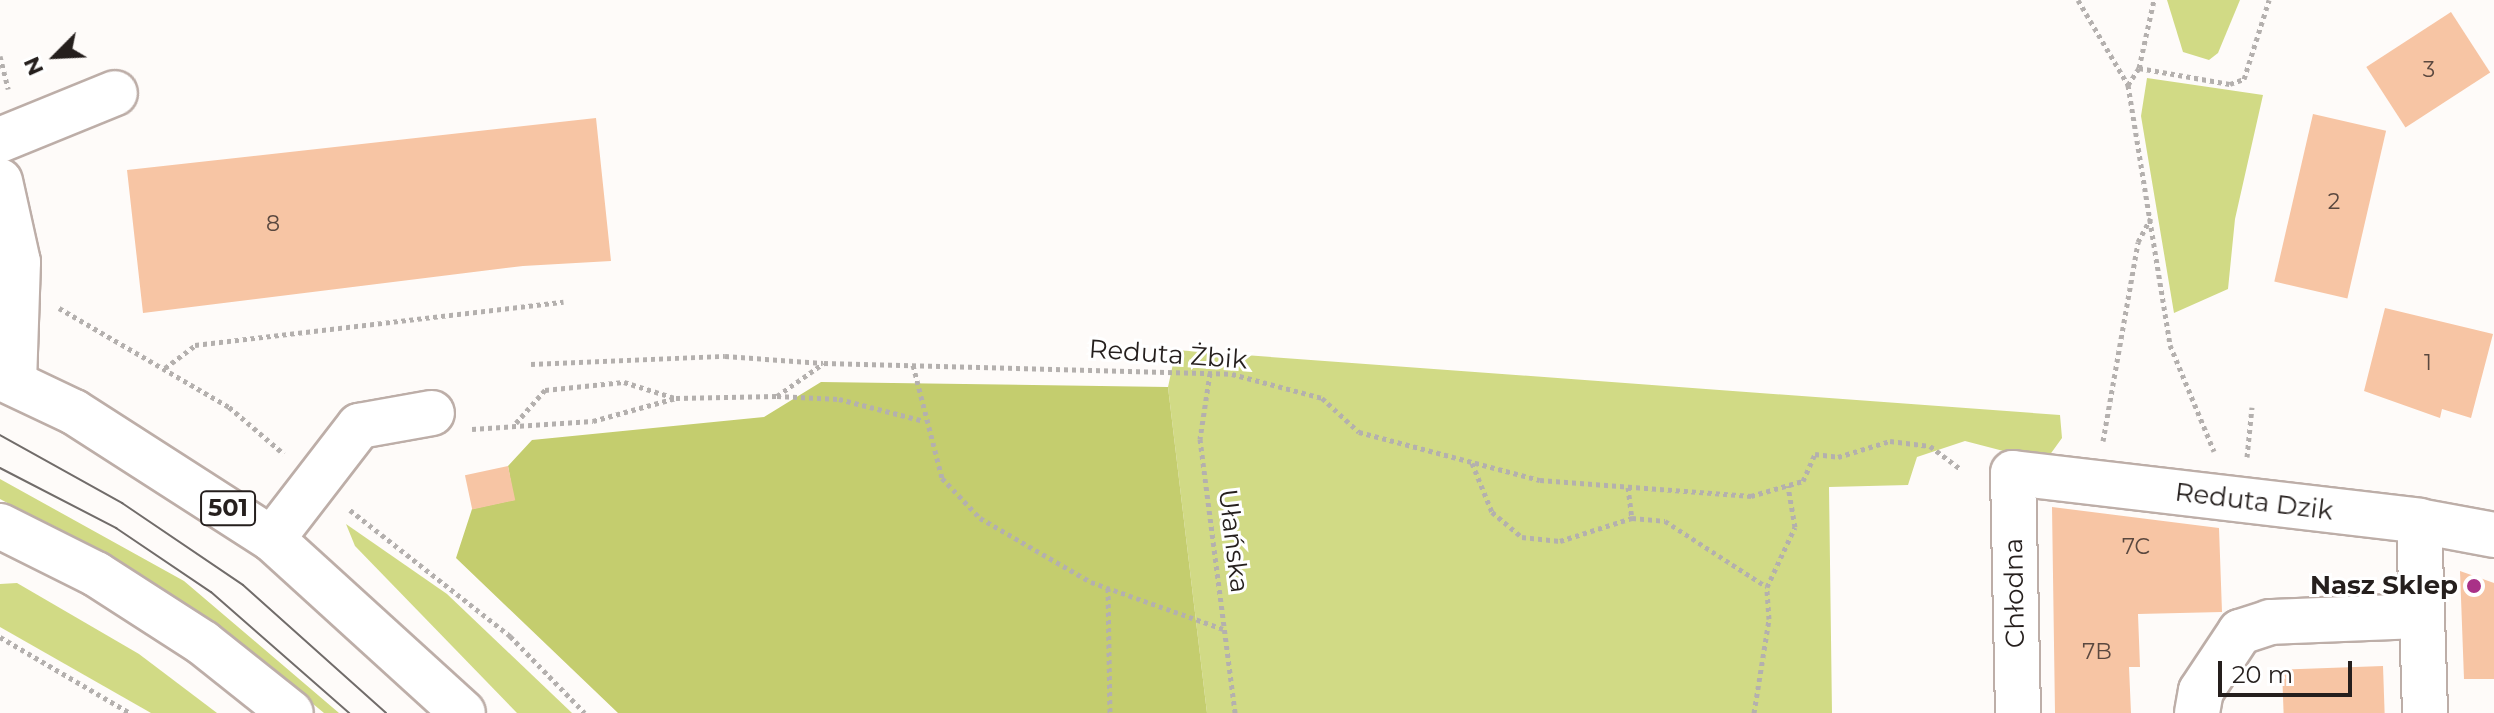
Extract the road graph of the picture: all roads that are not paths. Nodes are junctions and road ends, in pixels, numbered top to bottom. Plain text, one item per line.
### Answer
1 (115, 93) dead end
2 (0, 140) edge
3 (0, 181) edge
4 (7, 380) edge
5 (432, 413) road end
6 (2013, 473) joint
7 (2419, 521) junction
8 (0, 526) edge
9 (2494, 535) edge
10 (272, 539) junction
11 (2422, 616) junction
12 (291, 713) edge
13 (463, 713) edge
14 (2018, 713) edge
15 (2197, 713) edge
16 (2425, 713) edge

1 - 2 street
3 - 4 street
4 - 10 street, 501
5 - 10 street
6 - 7 street, Reduta Dzik
6 - 14 street, Chłodna
7 - 9 street, Reduta Dzik
7 - 11 street
8 - 12 street
10 - 13 street, 501
11 - 15 street
11 - 16 street

